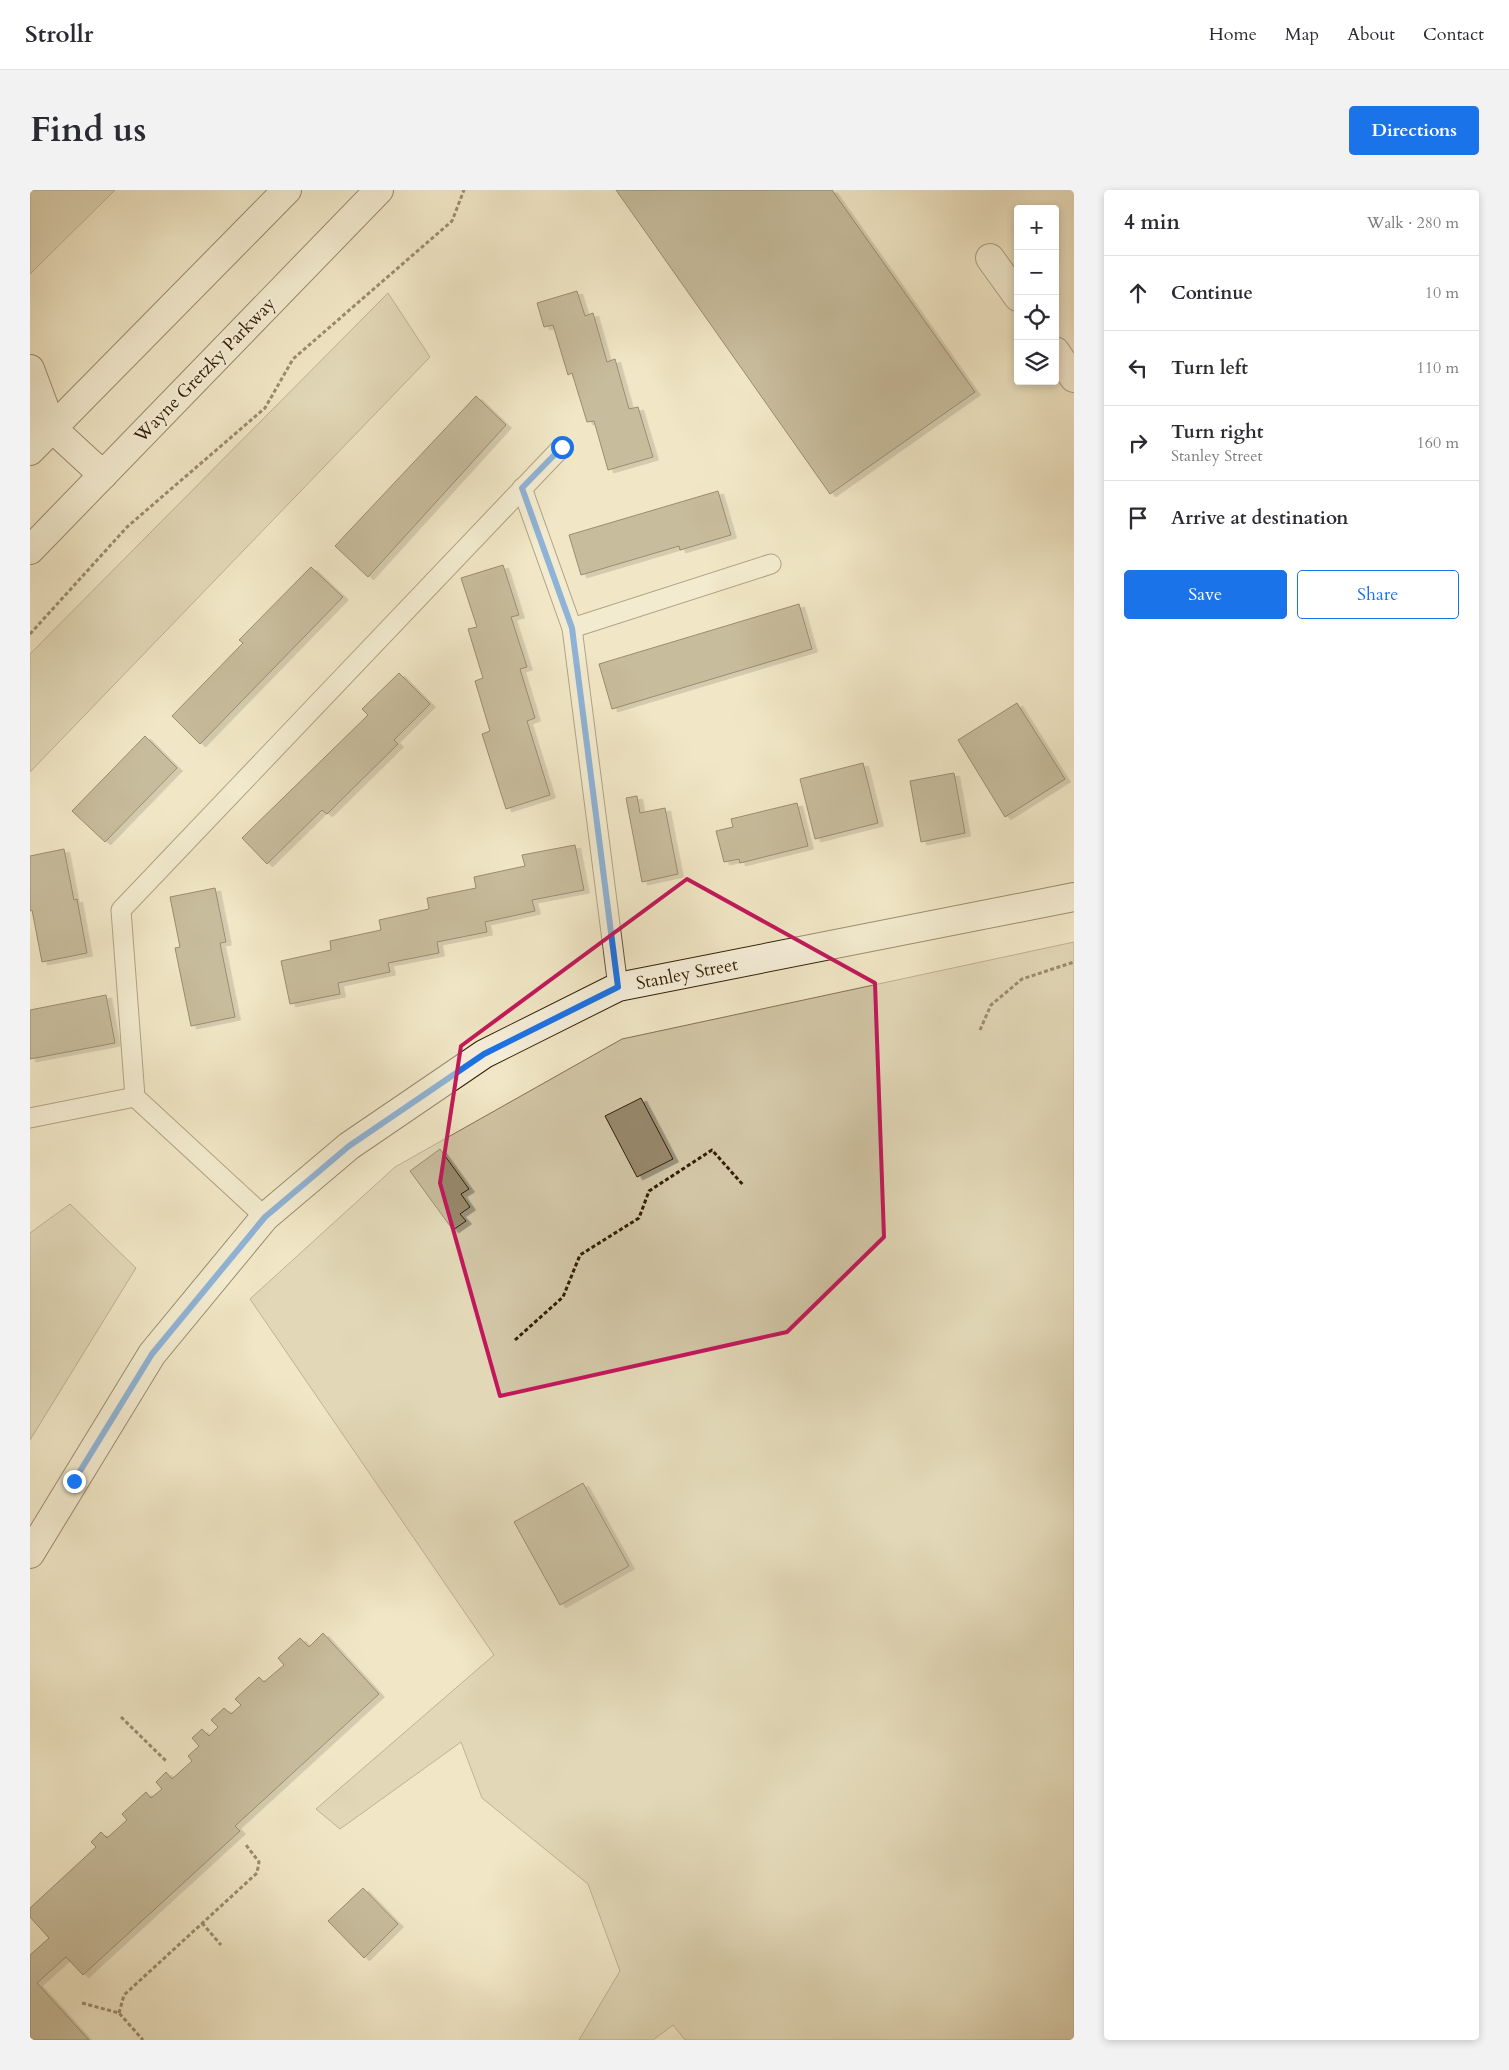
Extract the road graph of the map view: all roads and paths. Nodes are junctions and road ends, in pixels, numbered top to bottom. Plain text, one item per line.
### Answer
1 (287, 190) edge
2 (379, 190) edge
3 (464, 190) edge
4 (990, 258) dead end
5 (1017, 295) edge
6 (1059, 357) edge
7 (30, 369) edge
8 (1074, 378) edge
9 (30, 414) edge
10 (52, 428) junction
11 (562, 447) dead end
12 (30, 451) edge
13 (103, 475) junction
14 (522, 488) junction
15 (30, 550) edge
16 (771, 564) dead end
17 (572, 628) junction
18 (30, 634) edge
19 (1074, 897) edge
20 (1074, 962) edge
21 (618, 987) junction
22 (980, 1030) dead end
23 (135, 1096) junction
24 (30, 1118) edge
25 (744, 1186) dead end
26 (265, 1217) junction
27 (515, 1340) dead end
28 (30, 1554) edge
29 (121, 1717) dead end
30 (166, 1761) dead end
31 (246, 1845) dead end
32 (202, 1923) junction
33 (221, 1944) dead end
34 (82, 2003) dead end
35 (119, 2013) junction
36 (143, 2040) edge

1 - 10 street
2 - 13 street, Wayne Gretzky Parkway
3 - 18 path
4 - 5 street
6 - 8 street
7 - 10 street
9 - 10 street
10 - 12 street
10 - 13 street
11 - 14 lane
13 - 15 street, Wayne Gretzky Parkway
14 - 17 lane
14 - 23 lane
16 - 17 lane
17 - 21 lane
19 - 21 street, Stanley Street
20 - 22 path
21 - 26 street, Stanley Street
23 - 24 lane
23 - 26 lane
25 - 27 path
26 - 28 street, Stanley Street
29 - 30 path
31 - 32 path
32 - 33 path
32 - 35 path
34 - 35 path
35 - 36 path

